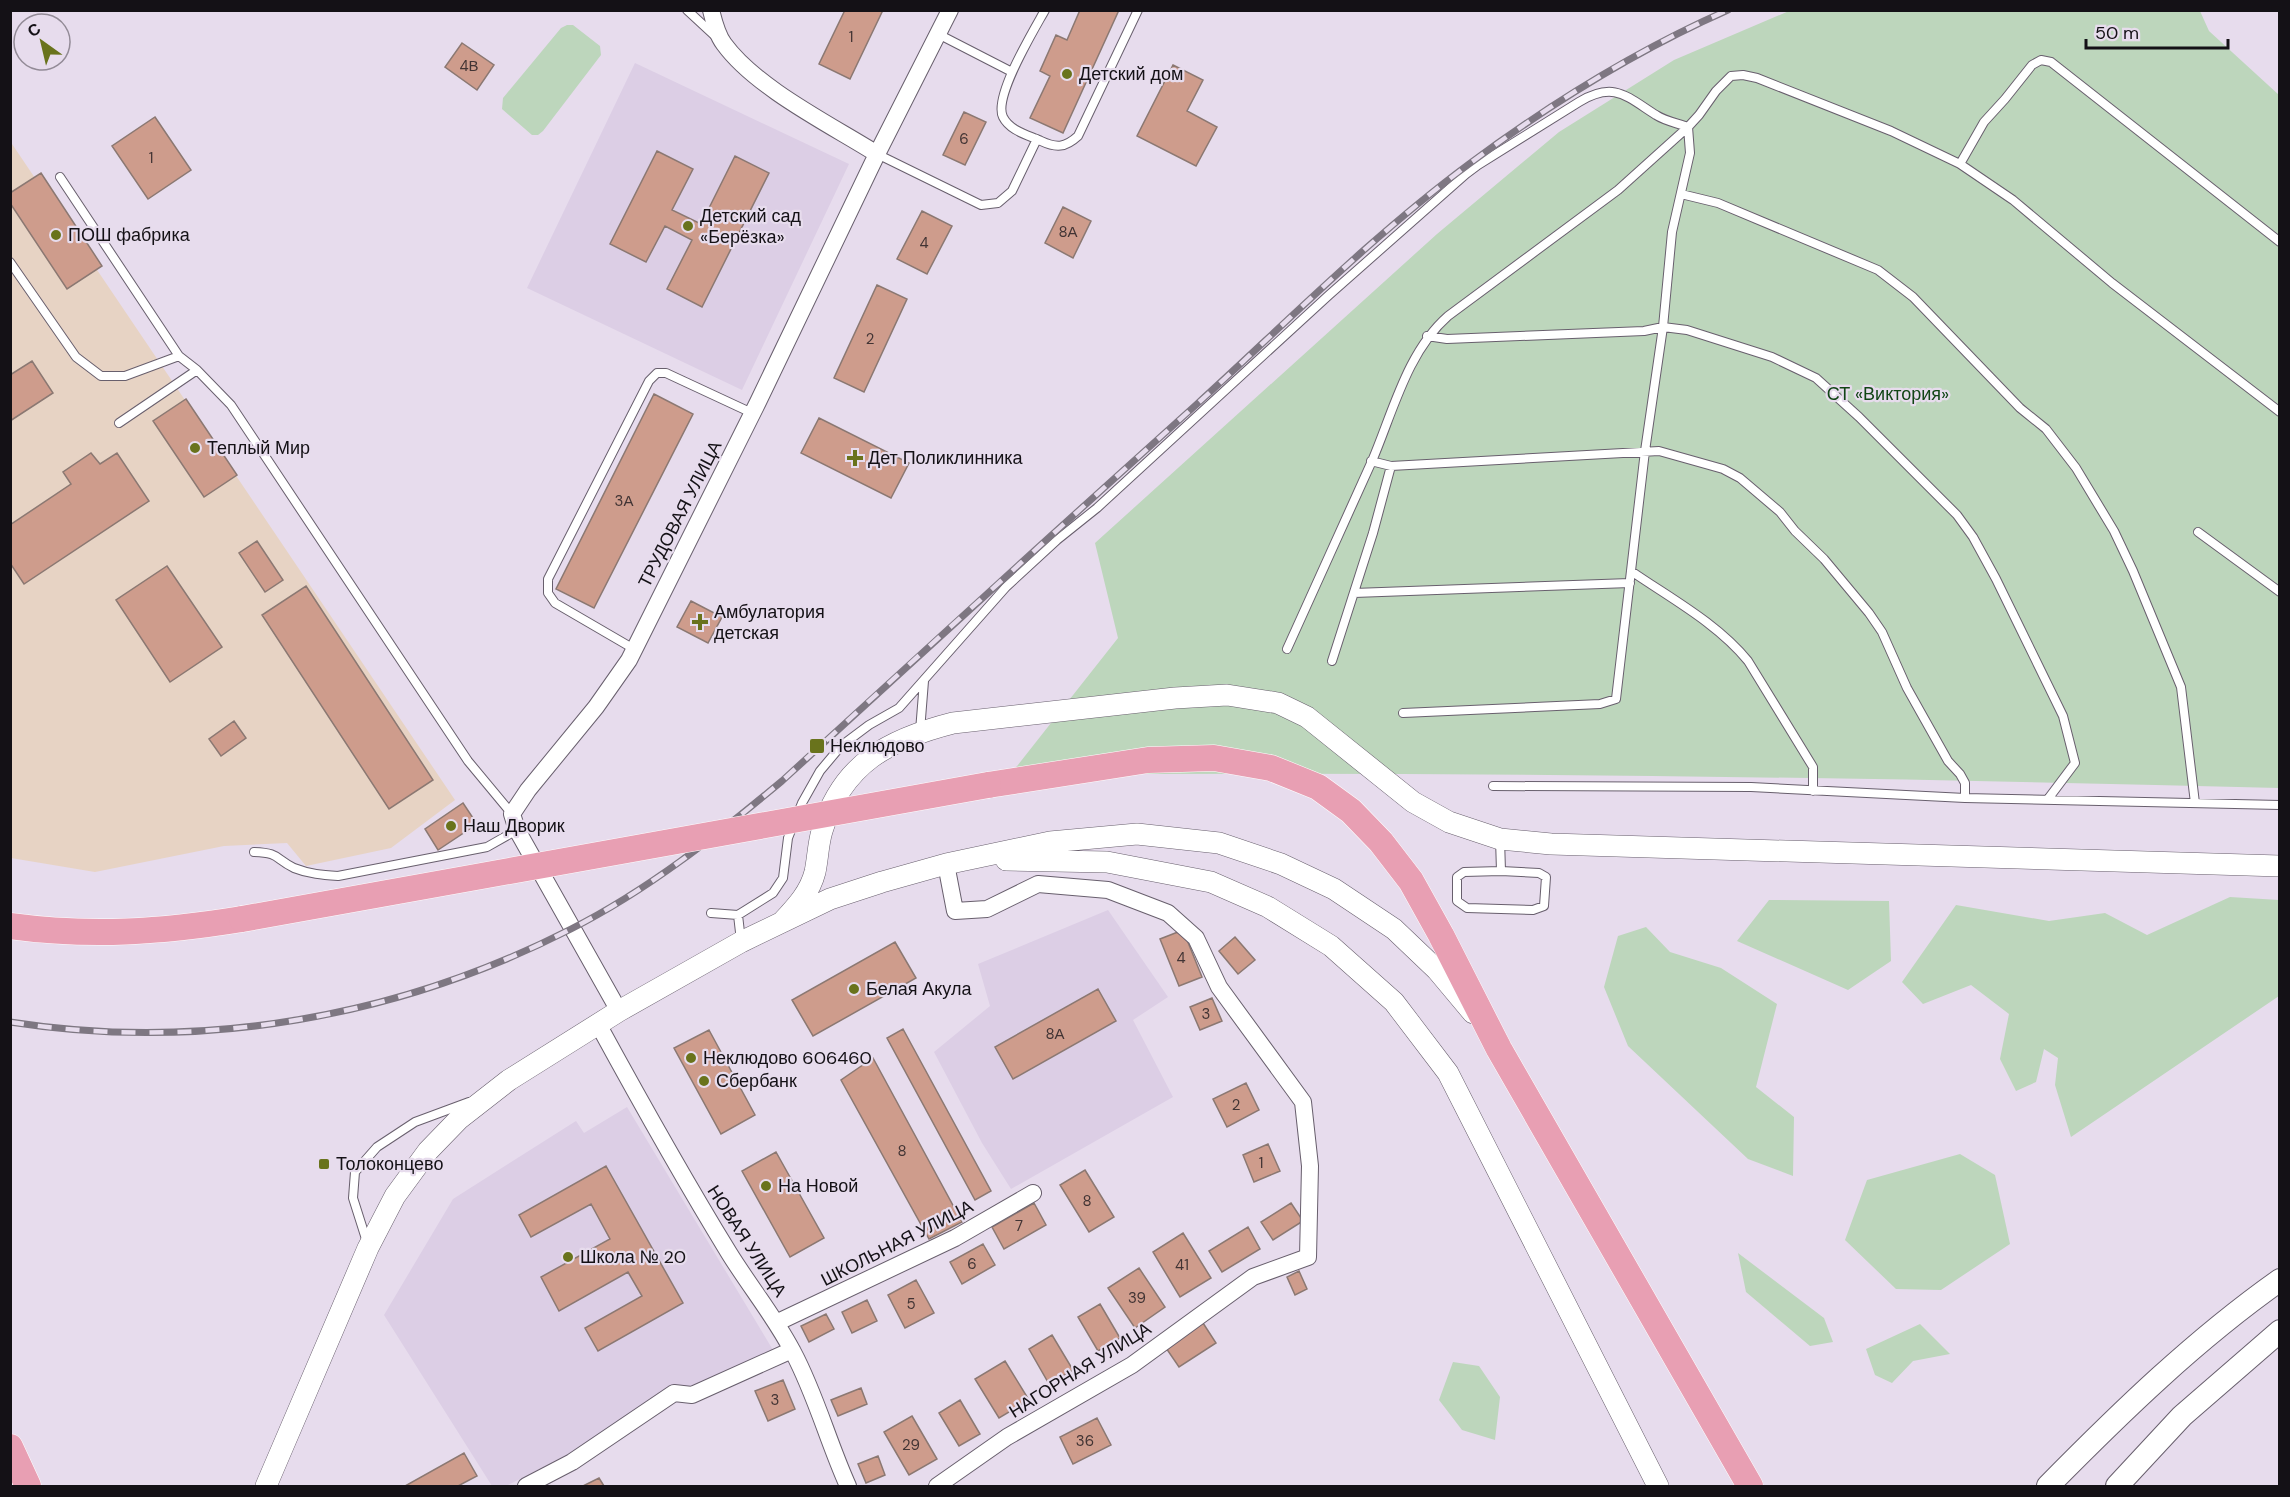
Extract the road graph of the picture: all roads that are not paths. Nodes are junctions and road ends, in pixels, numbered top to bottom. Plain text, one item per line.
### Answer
1 (687, 10) edge
2 (711, 10) edge
3 (950, 10) edge
4 (1045, 10) edge
5 (1138, 10) edge
6 (938, 34) junction
7 (723, 43) junction
8 (1012, 72) junction
9 (1688, 127) junction
10 (1037, 140) junction
11 (877, 154) junction
12 (1960, 164) junction
13 (60, 177) dead end
14 (1681, 194) junction
15 (2280, 242) edge
16 (10, 262) edge
17 (1663, 327) junction
18 (1427, 336) junction
19 (179, 356) junction
20 (197, 370) junction
21 (2280, 412) edge
22 (752, 413) junction
23 (119, 423) dead end
24 (1645, 451) junction
25 (1371, 461) junction
26 (1390, 466) junction
27 (2198, 532) dead end
28 (1631, 571) junction
29 (1630, 582) junction
30 (2280, 592) edge
31 (1354, 593) junction
32 (634, 649) junction
33 (1287, 649) dead end
34 (1332, 661) dead end
35 (924, 681) junction
36 (1403, 713) dead end
37 (920, 732) junction
38 (1493, 786) dead end
39 (1813, 791) junction
40 (1965, 798) junction
41 (2048, 799) junction
42 (2195, 803) junction
43 (2280, 806) edge
44 (514, 822) junction
45 (1500, 839) junction
46 (254, 852) dead end
47 (971, 859) junction
48 (946, 864) junction
49 (2280, 866) edge
50 (1501, 871) junction
51 (711, 913) dead end
52 (738, 915) junction
53 (783, 921) junction
54 (10, 926) edge
55 (741, 942) junction
56 (619, 1011) junction
57 (598, 1024) junction
58 (1500, 1049) junction
59 (490, 1094) junction
60 (1032, 1193) dead end
61 (368, 1248) junction
62 (2280, 1280) edge
63 (776, 1323) junction
64 (2280, 1331) edge
65 (792, 1350) junction
66 (10, 1447) edge
67 (28, 1486) edge
68 (266, 1486) edge
69 (526, 1486) edge
70 (848, 1486) edge
71 (937, 1486) edge
72 (1658, 1486) edge
73 (1750, 1486) edge
74 (2048, 1486) edge
75 (2117, 1486) edge

1 - 7 lane
2 - 7 street
3 - 6 street, ТРУДОВАЯ УЛИЦА
4 - 8 lane
5 - 10 lane
6 - 8 lane
6 - 11 street, ТРУДОВАЯ УЛИЦА
7 - 11 street
8 - 10 lane
9 - 12 lane
9 - 14 lane
9 - 18 lane
9 - 35 lane
10 - 11 lane
11 - 22 street, ТРУДОВАЯ УЛИЦА
12 - 15 lane
12 - 21 lane
13 - 19 lane
14 - 17 lane
14 - 42 lane
16 - 19 lane
17 - 18 lane
17 - 24 lane
17 - 41 lane
18 - 25 lane
19 - 20 lane
20 - 23 lane
20 - 44 lane
22 - 32 street, ТРУДОВАЯ УЛИЦА
22 - 32 lane
24 - 26 lane
24 - 28 lane
24 - 40 lane
25 - 26 lane
25 - 33 lane
26 - 31 lane
27 - 30 lane
28 - 29 lane
28 - 39 lane
29 - 31 lane
29 - 36 lane
31 - 34 lane
32 - 44 street, ТРУДОВАЯ УЛИЦА
35 - 37 lane
35 - 52 lane
37 - 45 street
37 - 53 street
38 - 39 lane
39 - 40 lane
40 - 41 lane
41 - 42 lane
42 - 43 lane
44 - 46 lane
44 - 56 street
45 - 49 street
45 - 50 lane
47 - 48 street
47 - 58 street
47 - 72 street
48 - 53 street
48 - 71 street, НАГОРНАЯ УЛИЦА
50 - 50 lane
51 - 52 lane
52 - 55 lane
53 - 55 street
54 - 58 main road, bridge
55 - 56 street
56 - 57 street
57 - 59 street
57 - 63 street, НОВАЯ УЛИЦА
58 - 73 main road
59 - 61 street
59 - 61 lane
60 - 63 street, ШКОЛЬНАЯ УЛИЦА
61 - 68 street
62 - 74 main road
63 - 65 street, НОВАЯ УЛИЦА
64 - 75 main road
65 - 69 street
65 - 70 street, НОВАЯ УЛИЦА
66 - 67 main road

